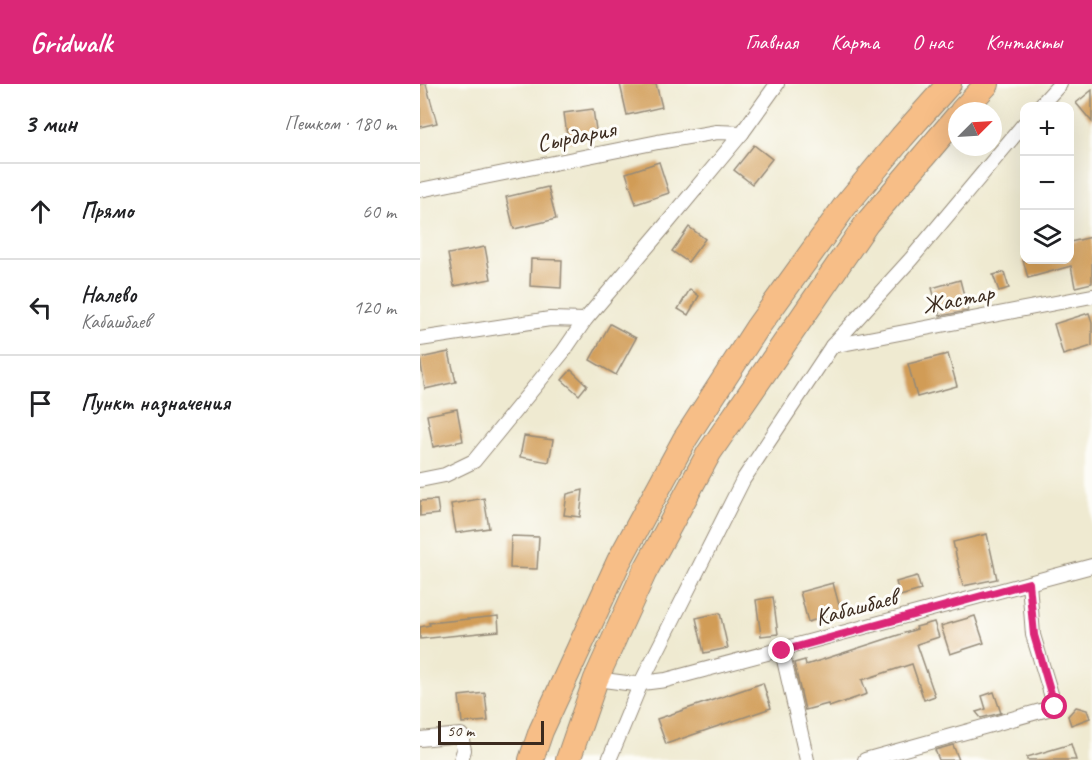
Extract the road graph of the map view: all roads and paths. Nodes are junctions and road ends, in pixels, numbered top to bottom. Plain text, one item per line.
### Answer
1 (777, 84) edge
2 (949, 84) edge
3 (987, 84) edge
4 (1060, 84) edge
5 (970, 102) edge
6 (1044, 102) edge
7 (948, 128) edge
8 (1020, 129) edge
9 (741, 133) junction
10 (420, 190) edge
11 (1092, 296) edge
12 (585, 320) junction
13 (420, 339) edge
14 (832, 346) junction
15 (420, 480) edge
16 (1092, 566) edge
17 (1029, 583) junction
18 (782, 651) junction
19 (596, 679) junction
20 (641, 683) junction
21 (420, 739) edge
22 (461, 760) edge
23 (531, 760) edge
24 (568, 760) edge
25 (609, 760) edge
26 (807, 760) edge
27 (865, 760) edge

1 - 9 street
2 - 23 highway
3 - 5 highway
4 - 6 street
7 - 19 highway
8 - 14 street
9 - 10 street, Сырдария
9 - 12 street
11 - 14 street, Жастар
12 - 13 street
12 - 15 street
14 - 20 street
16 - 17 street, Кабашбаев
17 - 18 street, Кабашбаев
17 - 27 street
18 - 20 street, Кабашбаев
18 - 26 street
19 - 20 street, Кабашбаев
19 - 24 highway
20 - 25 street
21 - 22 street

